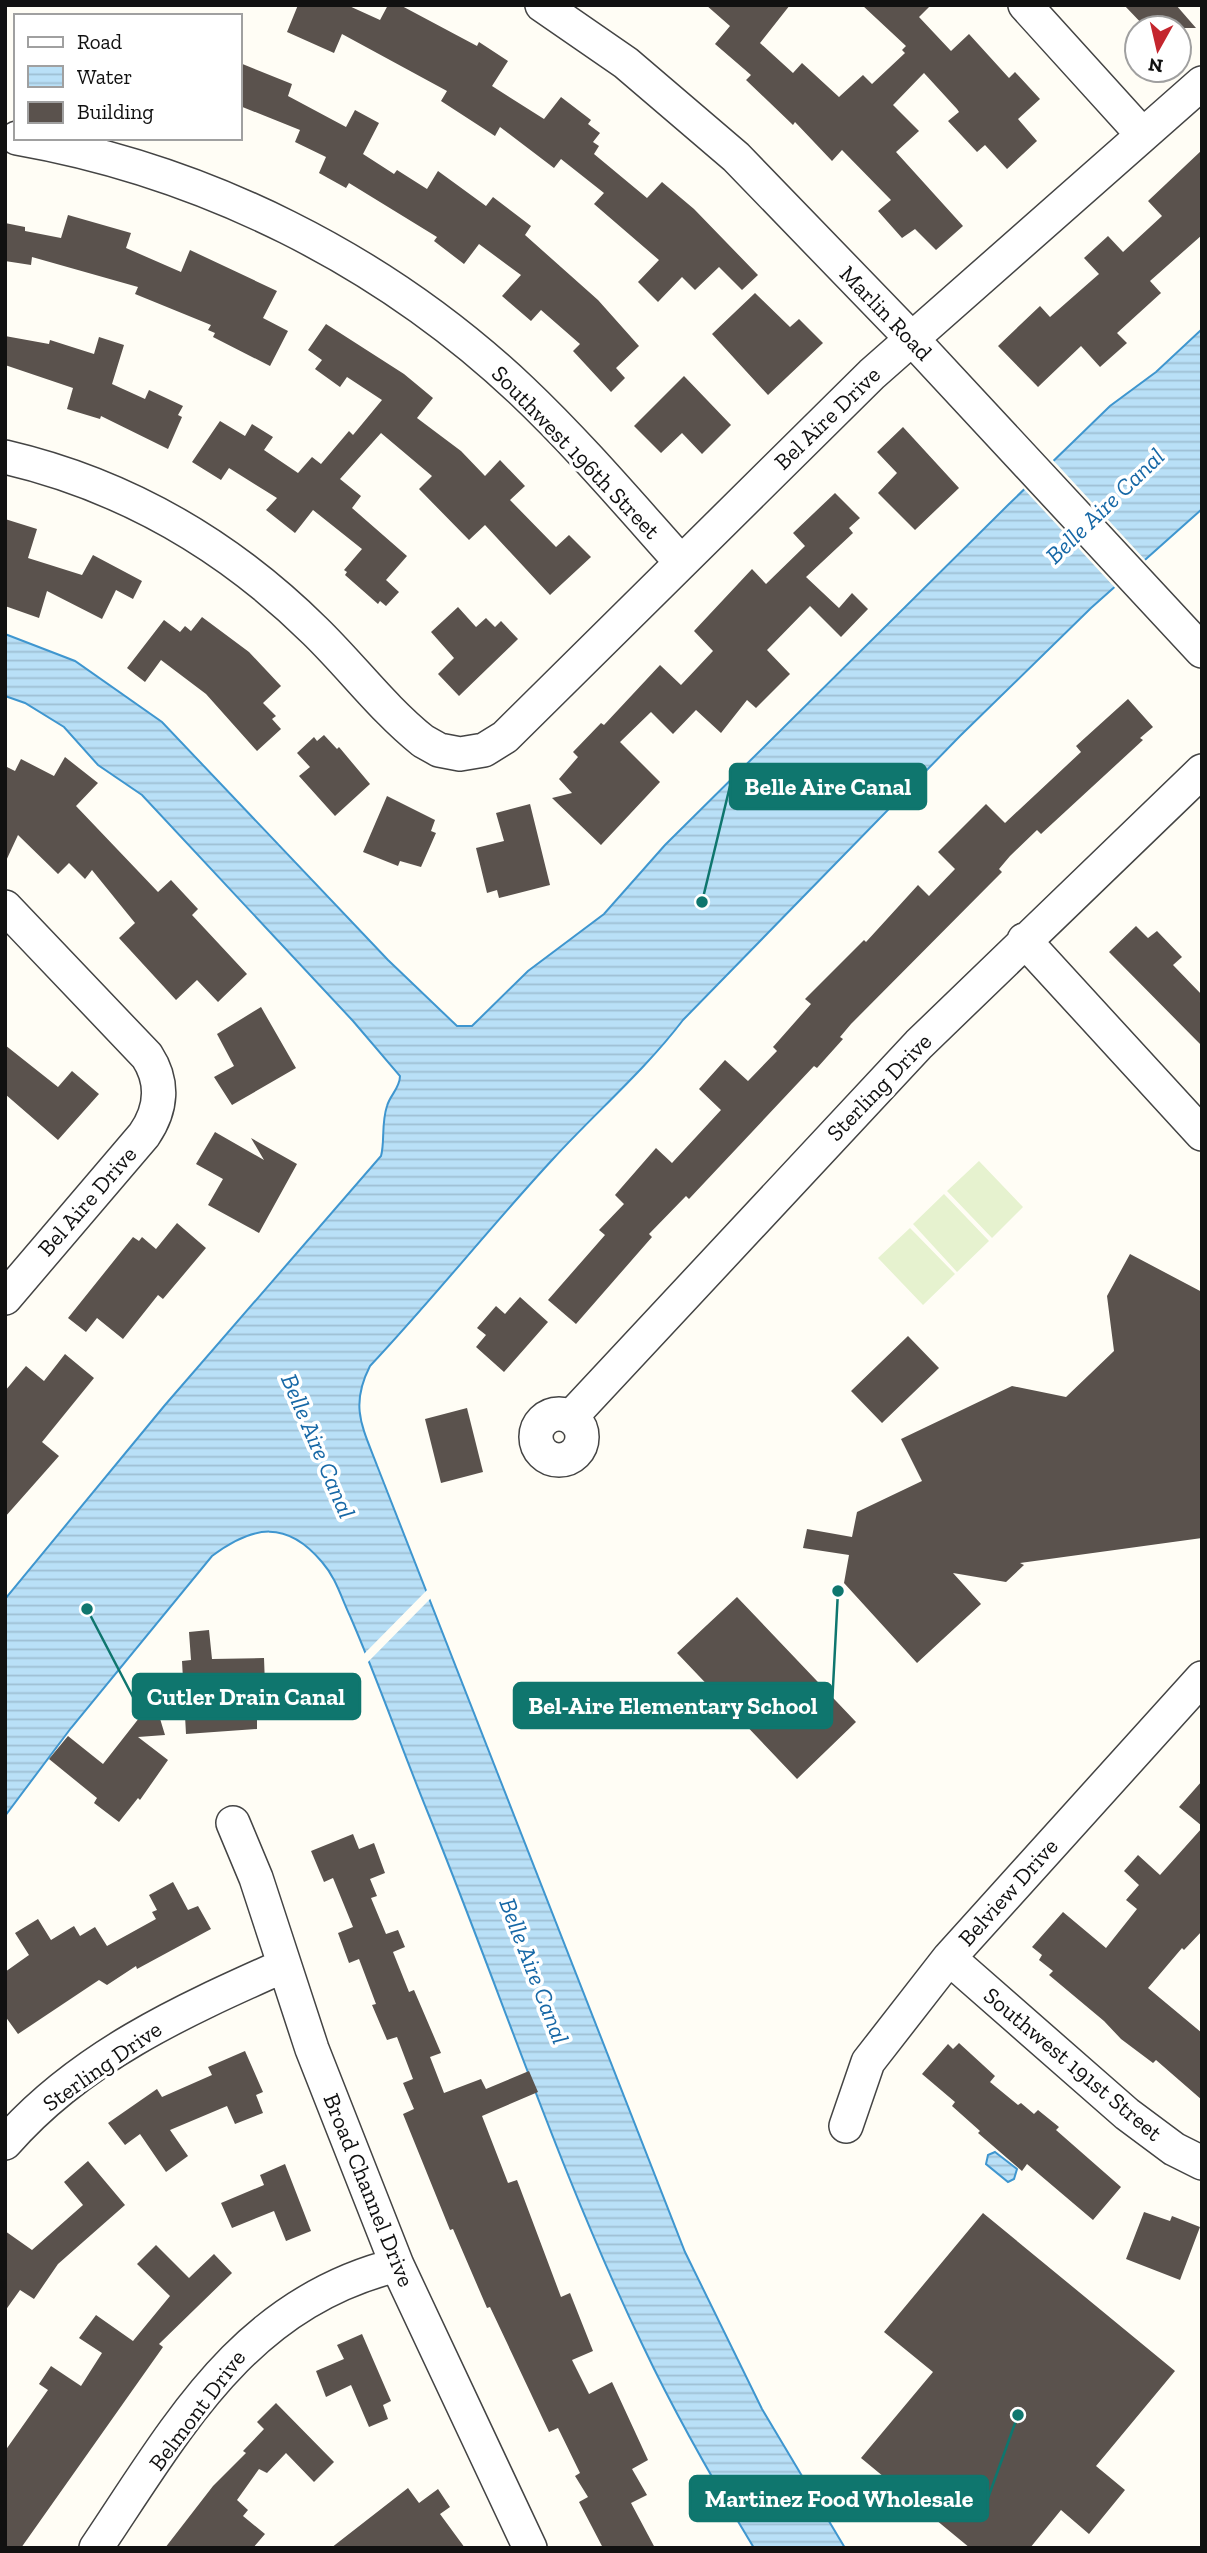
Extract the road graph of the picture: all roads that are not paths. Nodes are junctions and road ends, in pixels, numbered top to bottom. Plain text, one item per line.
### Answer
1 (542, 5) edge
2 (1025, 5) edge
3 (1202, 83) edge
4 (1142, 135) junction
5 (27, 140) edge
6 (913, 340) junction
7 (5, 457) edge
8 (680, 561) junction
9 (1202, 652) edge
10 (1202, 771) edge
11 (5, 907) edge
12 (1024, 940) junction
13 (1202, 1134) edge
14 (5, 1298) edge
15 (571, 1417) dead end
16 (1202, 1678) edge
17 (233, 1823) dead end
18 (949, 1958) junction
19 (283, 1966) junction
20 (846, 2126) dead end
21 (5, 2143) edge
22 (1202, 2163) edge
23 (397, 2265) junction
24 (96, 2548) edge
25 (530, 2548) edge

1 - 6 street, Marlin Road
2 - 4 street
3 - 4 street, Bel Aire Drive
4 - 6 street, Bel Aire Drive
5 - 8 street, Southwest 196th Street
6 - 8 street, Bel Aire Drive
6 - 9 street, Marlin Road
7 - 8 street, Bel Aire Drive
10 - 12 street, Sterling Drive
11 - 14 street, Bel Aire Drive
12 - 13 street
12 - 15 street, Sterling Drive
16 - 18 street, Belview Drive
17 - 19 street, Broad Channel Drive
18 - 20 street, Belview Drive
18 - 22 street, Southwest 191st Street
19 - 21 street, Sterling Drive
19 - 23 street, Broad Channel Drive
23 - 24 street, Belmont Drive
23 - 25 street, Broad Channel Drive

